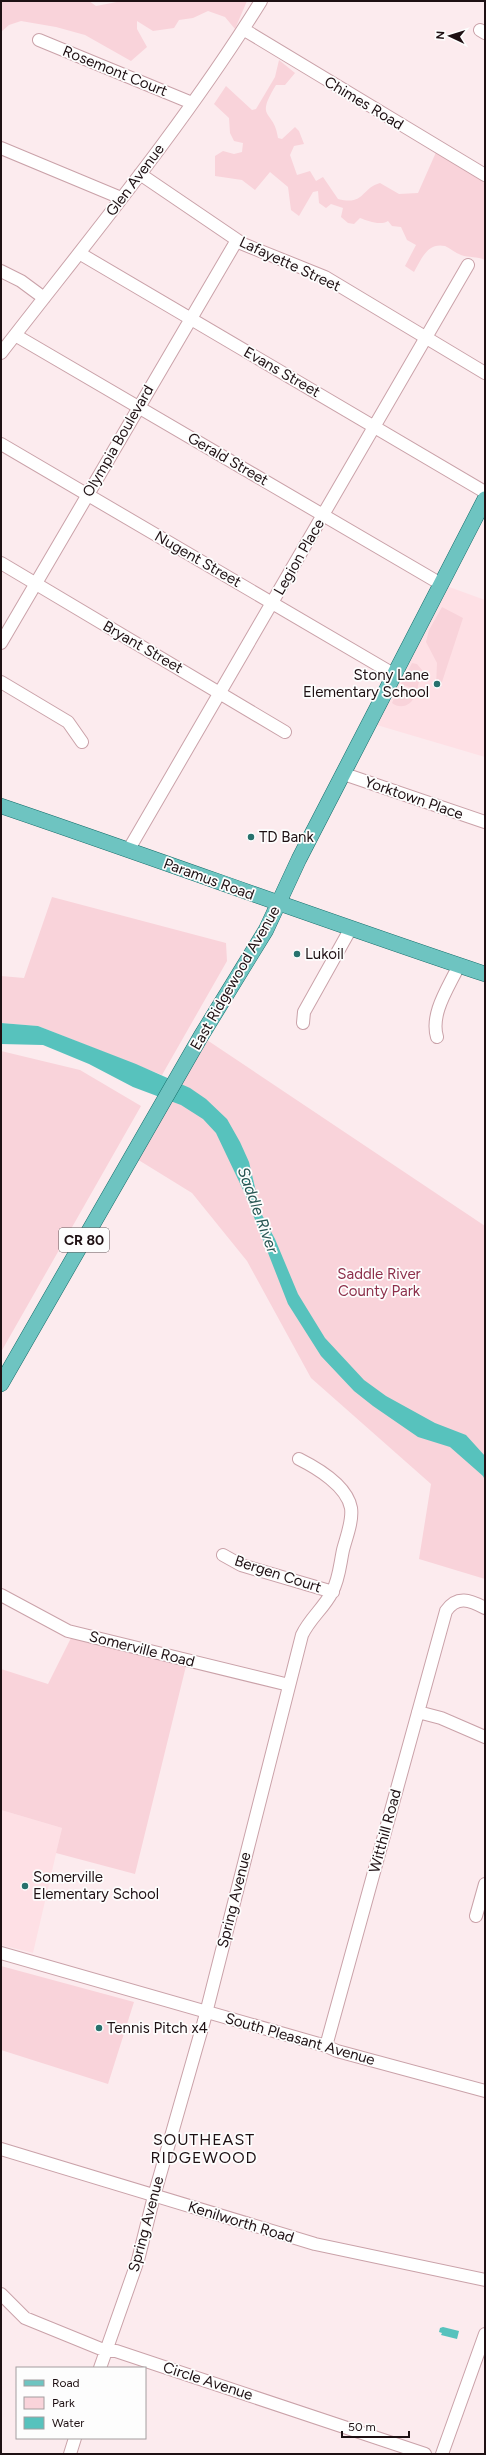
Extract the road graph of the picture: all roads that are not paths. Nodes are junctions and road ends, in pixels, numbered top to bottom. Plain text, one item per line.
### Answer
1 (261, 1) edge
2 (244, 30) junction
3 (39, 40) dead end
4 (192, 103) junction
5 (1, 148) edge
6 (140, 174) junction
7 (485, 175) edge
8 (121, 198) junction
9 (237, 240) junction
10 (79, 253) junction
11 (468, 265) dead end
12 (1, 271) edge
13 (44, 298) junction
14 (190, 318) junction
15 (15, 335) junction
16 (426, 337) junction
17 (1, 353) edge
18 (485, 372) edge
19 (138, 407) junction
20 (375, 426) junction
21 (1, 444) edge
22 (485, 492) edge
23 (88, 495) junction
24 (485, 499) edge
25 (323, 515) junction
26 (1, 564) edge
27 (36, 584) junction
28 (441, 584) junction
29 (272, 603) junction
30 (1, 643) edge
31 (395, 675) junction
32 (1, 682) edge
33 (220, 692) junction
34 (285, 732) dead end
35 (82, 742) dead end
36 (344, 774) junction
37 (1, 806) edge
38 (485, 822) edge
39 (129, 849) junction
40 (278, 904) junction
41 (351, 928) junction
42 (459, 965) junction
43 (485, 974) edge
44 (303, 1023) dead end
45 (437, 1037) dead end
46 (1, 1384) edge
47 (299, 1459) dead end
48 (223, 1555) dead end
49 (333, 1592) junction
50 (1, 1595) edge
51 (485, 1608) edge
52 (289, 1685) junction
53 (418, 1712) junction
54 (485, 1737) edge
55 (485, 1884) edge
56 (476, 1916) dead end
57 (1, 1954) edge
58 (206, 2012) junction
59 (326, 2046) junction
60 (485, 2091) edge
61 (1, 2149) edge
62 (154, 2196) junction
63 (485, 2280) edge
64 (1, 2294) edge
65 (485, 2334) edge
66 (106, 2351) junction
67 (100, 2367) edge
68 (75, 2439) edge
69 (70, 2454) edge
70 (425, 2454) edge
71 (442, 2454) edge

1 - 2 street, Glen Avenue
2 - 4 street, Glen Avenue
2 - 7 street, Chimes Road
3 - 4 street, Rosemont Court
4 - 6 street, Glen Avenue
5 - 8 street
6 - 8 street, Glen Avenue
6 - 9 street, Lafayette Street
8 - 10 street, Glen Avenue
9 - 14 street, Olympia Boulevard
9 - 16 street, Lafayette Street
10 - 13 street, Glen Avenue
10 - 14 street, Evans Street
11 - 16 street, Legion Place
12 - 13 street
13 - 15 street, Glen Avenue
14 - 19 street, Olympia Boulevard
14 - 20 street, Evans Street
15 - 17 street, Glen Avenue
15 - 19 street, Gerald Street
16 - 18 street, Lafayette Street
16 - 20 street, Legion Place
19 - 23 street, Olympia Boulevard
19 - 25 street, Gerald Street
20 - 22 street, Evans Street
20 - 25 street, Legion Place
21 - 23 street, Nugent Street
23 - 27 street, Olympia Boulevard
23 - 29 street, Nugent Street
24 - 28 main road, East Ridgewood Avenue / CR 80
25 - 28 street, Gerald Street
25 - 29 street, Legion Place
26 - 27 street, Bryant Street
27 - 30 street, Olympia Boulevard
27 - 33 street, Bryant Street
28 - 31 main road, East Ridgewood Avenue / CR 80
29 - 31 street, Nugent Street
29 - 33 street, Legion Place
31 - 36 main road, East Ridgewood Avenue / CR 80
32 - 35 street
33 - 34 street, Bryant Street
33 - 39 street, Legion Place
36 - 38 street, Yorktown Place
36 - 40 main road, East Ridgewood Avenue / CR 80
37 - 39 main road, Paramus Road
39 - 40 main road, Paramus Road
40 - 41 main road, Paramus Road
40 - 46 main road, East Ridgewood Avenue / CR 80
41 - 42 main road, Paramus Road
41 - 44 street
42 - 43 main road, Paramus Road
42 - 45 street
47 - 49 street, Spring Avenue
48 - 49 street, Bergen Court
49 - 52 street, Spring Avenue
50 - 52 street, Somerville Road
51 - 53 street, Witthill Road
52 - 58 street, Spring Avenue
53 - 54 street
53 - 59 street, Witthill Road
55 - 56 street
57 - 58 street, South Pleasant Avenue
58 - 59 street, South Pleasant Avenue
58 - 62 street, Spring Avenue
59 - 60 street, South Pleasant Avenue
61 - 62 street, Kenilworth Road
62 - 63 street, Kenilworth Road
62 - 66 street, Spring Avenue
64 - 66 street, Circle Avenue
65 - 71 street
66 - 67 street, Spring Avenue
66 - 70 street, Circle Avenue
68 - 69 street

